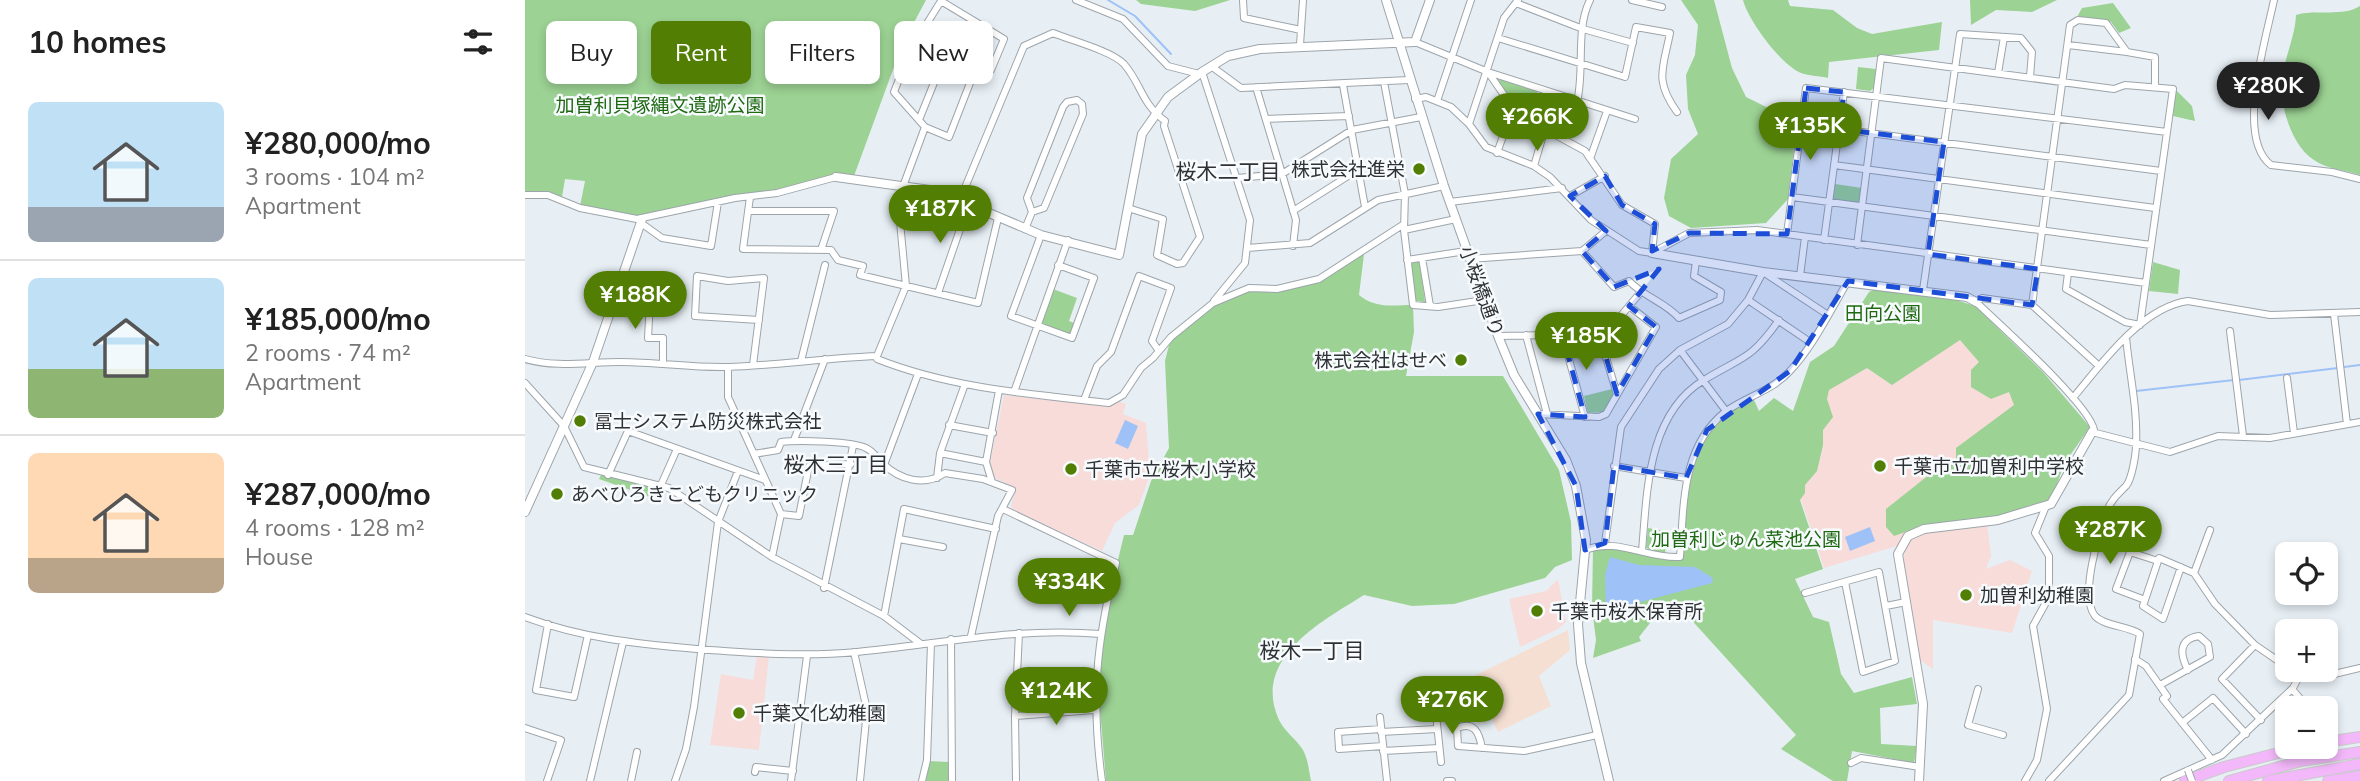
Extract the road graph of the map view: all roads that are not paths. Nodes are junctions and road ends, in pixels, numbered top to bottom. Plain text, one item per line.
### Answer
1 (1076, 0) edge
2 (1243, 0) edge
3 (1303, 0) edge
4 (1385, 0) edge
5 (1430, 0) edge
6 (1471, 0) edge
7 (1590, 0) edge
8 (1632, 0) edge
9 (2274, 0) edge
10 (1517, 1) edge
11 (1662, 7) dead end
12 (929, 21) edge
13 (974, 21) edge
14 (1583, 29) junction
15 (1301, 30) junction
16 (993, 32) edge
17 (2004, 37) junction
18 (1499, 38) junction
19 (1398, 42) junction
20 (1415, 42) junction
21 (1633, 43) junction
22 (1300, 45) junction
23 (2068, 45) junction
24 (2127, 52) junction
25 (1452, 58) junction
26 (993, 65) edge
27 (1211, 66) junction
28 (1582, 66) junction
29 (1954, 68) junction
30 (1488, 72) junction
31 (1201, 73) junction
32 (1998, 73) junction
33 (2030, 77) junction
34 (1409, 80) junction
35 (1384, 82) junction
36 (2064, 82) junction
37 (897, 84) edge
38 (934, 84) edge
39 (970, 84) edge
40 (1343, 85) junction
41 (1256, 87) junction
42 (2155, 87) junction
43 (1845, 92) junction
44 (1556, 94) junction
45 (1876, 96) junction
46 (1415, 99) junction
47 (1437, 101) junction
48 (1577, 102) junction
49 (1949, 105) junction
50 (1513, 108) junction
51 (1607, 111) junction
52 (1677, 112) dead end
53 (1156, 114) junction
54 (1349, 116) junction
55 (1421, 117) junction
56 (1266, 119) junction
57 (1635, 119) dead end
58 (2059, 119) junction
59 (919, 120) junction
60 (1391, 122) junction
61 (1469, 124) junction
62 (925, 127) junction
63 (1544, 128) junction
64 (1839, 129) junction
65 (1352, 130) junction
66 (2167, 132) junction
67 (1871, 133) junction
68 (1944, 142) junction
69 (1497, 153) junction
70 (1591, 156) junction
71 (2054, 157) junction
72 (1834, 165) junction
73 (1534, 166) junction
74 (1359, 169) junction
75 (1867, 169) junction
76 (2161, 171) junction
77 (1282, 174) junction
78 (1605, 176) junction
79 (836, 177) joint
80 (1237, 178) junction
81 (1939, 179) junction
82 (2360, 179) edge
83 (901, 185) junction
84 (1444, 186) junction
85 (1562, 188) junction
86 (1405, 194) junction
87 (2049, 194) junction
88 (525, 195) edge
89 (750, 197) junction
90 (1570, 197) junction
91 (1792, 197) junction
92 (718, 202) junction
93 (959, 202) junction
94 (1450, 202) junction
95 (1829, 202) junction
96 (968, 206) junction
97 (1862, 206) junction
98 (1365, 207) junction
99 (1128, 208) junction
100 (2155, 208) junction
101 (748, 211) junction
102 (1293, 211) junction
103 (1032, 212) junction
104 (1934, 216) junction
105 (998, 218) junction
106 (1456, 219) junction
107 (641, 221) junction
108 (1404, 227) junction
109 (1025, 229) junction
110 (1606, 231) junction
111 (2044, 231) junction
112 (1787, 234) junction
113 (1041, 235) junction
114 (1805, 237) junction
115 (1068, 240) junction
116 (1824, 240) junction
117 (1857, 245) junction
118 (2151, 245) junction
119 (1293, 246) junction
120 (1247, 248) junction
121 (821, 250) junction
122 (1582, 251) junction
123 (1652, 253) junction
124 (1928, 254) junction
125 (1468, 255) junction
126 (1422, 258) junction
127 (1407, 260) junction
128 (1696, 261) junction
129 (825, 265) dead end
130 (1058, 265) junction
131 (2038, 269) junction
132 (1763, 272) junction
133 (2068, 273) junction
134 (1800, 276) junction
135 (1848, 281) junction
136 (2146, 283) junction
137 (906, 286) junction
138 (1923, 290) junction
139 (938, 293) junction
140 (1640, 293) junction
141 (617, 294) junction
142 (1484, 300) junction
143 (1748, 300) junction
144 (1976, 302) junction
145 (1213, 303) junction
146 (2032, 305) junction
147 (1430, 306) junction
148 (1629, 306) junction
149 (2360, 312) edge
150 (1828, 314) junction
151 (2334, 314) junction
152 (759, 320) junction
153 (1779, 320) junction
154 (1037, 325) junction
155 (2140, 326) junction
156 (2230, 331) dead end
157 (1562, 334) junction
158 (1599, 334) junction
159 (1526, 335) junction
160 (1498, 336) junction
161 (2126, 337) junction
162 (1811, 342) junction
163 (1680, 350) junction
164 (1159, 351) junction
165 (877, 356) junction
166 (525, 359) edge
167 (825, 359) junction
168 (801, 361) junction
169 (593, 362) junction
170 (663, 364) junction
171 (753, 365) junction
172 (2099, 366) junction
173 (728, 367) junction
174 (918, 374) junction
175 (2287, 378) dead end
176 (1704, 380) junction
177 (525, 383) edge
178 (965, 384) junction
179 (999, 390) junction
180 (1014, 393) junction
181 (1617, 394) junction
182 (2073, 398) junction
183 (1084, 400) junction
184 (1726, 411) junction
185 (1543, 414) junction
186 (1585, 417) junction
187 (2360, 422) edge
188 (2347, 424) junction
189 (949, 425) junction
190 (564, 426) junction
191 (2093, 431) junction
192 (993, 433) junction
193 (2294, 433) junction
194 (2243, 436) junction
195 (795, 440) junction
196 (2137, 445) junction
197 (853, 446) junction
198 (677, 449) junction
199 (940, 453) junction
200 (754, 454) junction
201 (986, 462) junction
202 (851, 464) junction
203 (884, 464) junction
204 (1613, 466) junction
205 (738, 471) junction
206 (1650, 472) junction
207 (608, 475) junction
208 (937, 478) junction
209 (1686, 478) junction
210 (765, 480) junction
211 (992, 482) junction
212 (661, 485) junction
213 (2046, 506) junction
214 (1003, 509) junction
215 (525, 512) edge
216 (781, 514) junction
217 (717, 522) junction
218 (996, 529) junction
219 (2210, 530) dead end
220 (899, 539) junction
221 (1605, 543) junction
222 (943, 547) dead end
223 (1585, 550) junction
224 (1642, 551) junction
225 (772, 557) junction
226 (2158, 561) junction
227 (2181, 567) junction
228 (2195, 573) junction
229 (1845, 582) junction
230 (824, 587) junction
231 (1805, 593) dead end
232 (2145, 600) junction
233 (1906, 602) junction
234 (1886, 607) junction
235 (884, 616) junction
236 (525, 617) edge
237 (548, 624) junction
238 (1019, 634) junction
239 (1101, 634) junction
240 (588, 635) junction
241 (971, 636) junction
242 (951, 639) junction
243 (623, 642) junction
244 (931, 643) junction
245 (921, 644) junction
246 (2255, 645) junction
247 (701, 649) junction
248 (854, 652) junction
249 (807, 656) junction
250 (2135, 659) junction
251 (2275, 659) edge
252 (2360, 668) edge
253 (2188, 670) junction
254 (2338, 673) edge
255 (2296, 682) edge
256 (2160, 685) junction
257 (1978, 689) dead end
258 (2292, 689) junction
259 (2298, 696) edge
260 (1094, 710) junction
261 (1436, 714) dead end
262 (1015, 716) junction
263 (1380, 717) dead end
264 (2261, 720) junction
265 (2182, 723) junction
266 (525, 728) edge
267 (1437, 729) junction
268 (1381, 731) junction
269 (2246, 734) junction
270 (1597, 735) junction
271 (2003, 735) dead end
272 (2360, 737) edge
273 (2338, 740) edge
274 (1383, 748) junction
275 (1439, 748) junction
276 (1482, 748) junction
277 (638, 752) dead end
278 (2360, 752) edge
279 (2275, 754) edge
280 (2212, 760) junction
281 (1441, 762) dead end
282 (1851, 763) dead end
283 (2360, 764) edge
284 (756, 767) dead end
285 (1920, 767) junction
286 (793, 771) junction
287 (2186, 775) edge
288 (2360, 776) edge
289 (2026, 779) edge
290 (547, 781) edge
291 (590, 781) edge
292 (631, 781) edge
293 (675, 781) edge
294 (791, 781) edge
295 (860, 781) edge
296 (922, 781) edge
297 (952, 781) edge
298 (1016, 781) edge
299 (1102, 781) edge
300 (1387, 781) edge
301 (1447, 781) edge
302 (1453, 781) edge
303 (1609, 781) edge
304 (1919, 781) edge
305 (2035, 781) edge
306 (2049, 781) edge
307 (2164, 781) edge
308 (2192, 781) edge
309 (2229, 781) edge
310 (2268, 781) edge
311 (2328, 781) edge

1 - 31 street
2 - 15 street
3 - 15 street
4 - 19 street, 小桜橋通り
5 - 20 street
6 - 25 street
7 - 14 street
8 - 11 street
9 - 82 street
10 - 14 street
10 - 18 street
12 - 13 street
14 - 21 street
14 - 28 street
15 - 22 street
16 - 26 street
17 - 29 street
17 - 32 street
17 - 33 street
18 - 28 street
18 - 30 street
19 - 20 street
19 - 22 street
19 - 34 street, 小桜橋通り
20 - 25 street
21 - 28 street
21 - 52 street
22 - 27 street
23 - 24 street
23 - 24 street
23 - 36 street
24 - 42 street
25 - 30 street
25 - 47 street
27 - 31 street
27 - 41 street
28 - 48 street
29 - 32 street
29 - 45 street
29 - 49 street
30 - 44 street
30 - 50 street
30 - 61 street
31 - 53 street
31 - 80 street
32 - 33 street
33 - 36 street
34 - 35 street
34 - 46 street, 小桜橋通り
35 - 40 street
35 - 60 street
36 - 42 street
36 - 58 street
37 - 59 street
38 - 59 street
39 - 62 street
40 - 41 street
40 - 54 street
41 - 56 street
42 - 66 street
43 - 45 street
43 - 64 street
43 - 91 street
44 - 48 street
44 - 63 street
45 - 49 street
45 - 67 street
46 - 47 street
46 - 55 street, 小桜橋通り
47 - 61 street
48 - 51 street
49 - 58 street
49 - 68 street
50 - 63 street
50 - 69 street
51 - 57 street
51 - 70 street
53 - 93 street
53 - 99 street
53 - 99 street
54 - 56 street
54 - 65 street
55 - 60 street
55 - 84 street, 小桜橋通り
56 - 77 street
58 - 66 street
58 - 71 street
59 - 62 street
60 - 65 street
60 - 86 street
61 - 69 street
62 - 83 street
63 - 70 street
63 - 73 street
64 - 67 street
64 - 72 street
65 - 74 street
65 - 77 street
66 - 76 street
67 - 68 street
67 - 75 street
68 - 71 street
68 - 81 street
69 - 73 street
70 - 78 street
71 - 76 street
71 - 87 street
72 - 75 street
72 - 95 street
73 - 85 street
74 - 98 street
74 - 102 street
75 - 81 street
75 - 97 street
76 - 100 street
77 - 80 street
77 - 102 street
78 - 90 street
78 - 123 street
79 - 83 street
79 - 89 street
80 - 120 street
81 - 87 street
81 - 104 street
83 - 93 street
83 - 137 street
84 - 86 street
84 - 94 street, 小桜橋通り
85 - 90 street
85 - 94 street
86 - 98 street
86 - 108 street
87 - 100 street
87 - 111 street
88 - 107 street
89 - 92 street
89 - 101 street
90 - 110 street
91 - 95 street
91 - 112 street
92 - 107 street
92 - 107 street
93 - 96 street
94 - 106 street, 小桜橋通り
95 - 97 street
95 - 116 street
96 - 105 street
96 - 139 street
97 - 104 street
97 - 117 street
98 - 119 street
99 - 115 street
100 - 118 street
101 - 121 street
101 - 121 street
102 - 119 street
103 - 103 street
103 - 109 street
104 - 111 street
104 - 124 street
105 - 109 street
105 - 139 street
106 - 108 street
106 - 125 street, 小桜橋通り
107 - 141 street
108 - 127 street
108 - 145 street
109 - 113 street
110 - 122 street
110 - 123 street
111 - 118 street
111 - 131 street
112 - 114 street
112 - 123 street
113 - 115 street
113 - 154 street
114 - 116 street
114 - 134 street
115 - 130 street
116 - 117 street
117 - 124 street
118 - 136 street
119 - 120 street
120 - 145 street
121 - 137 street
122 - 125 street
122 - 140 street
123 - 128 street
124 - 131 street
124 - 138 street
125 - 126 street
125 - 142 street, 小桜橋通り
126 - 127 street
126 - 147 street
127 - 147 street
128 - 132 street
128 - 140 street
129 - 168 street
130 - 154 street
130 - 154 street
131 - 133 street
131 - 146 street
132 - 134 street
132 - 143 street
132 - 150 street
133 - 136 street
133 - 155 street
134 - 135 street
135 - 138 street
135 - 150 street
136 - 155 street
137 - 139 street
137 - 165 street
138 - 144 street
140 - 148 street
141 - 169 street
141 - 170 street
142 - 147 street
142 - 160 street, 小桜橋通り
143 - 153 street
143 - 163 street
144 - 146 street
144 - 182 street
145 - 164 street
146 - 172 street
148 - 158 street
148 - 181 street
149 - 151 street
150 - 162 street
151 - 155 street
151 - 188 street
152 - 152 street
152 - 171 street
153 - 162 street
153 - 176 street
154 - 180 street
155 - 161 street
156 - 194 street
157 - 158 street
157 - 159 street
157 - 186 street
158 - 181 street
159 - 160 street
159 - 185 street
160 - 185 street, 小桜橋通り
161 - 172 street
161 - 196 street
162 - 184 street
163 - 176 street
163 - 204 street
164 - 183 street
164 - 183 street
165 - 167 street
165 - 174 street
166 - 169 street
167 - 168 street
167 - 195 street
168 - 171 street
169 - 170 street
169 - 190 street
170 - 173 street
171 - 173 street
172 - 182 street
173 - 200 street
174 - 178 street
174 - 203 street
175 - 193 street
176 - 184 street
176 - 206 street
177 - 190 street
178 - 179 street
178 - 189 street
179 - 180 street
179 - 192 street
180 - 183 street
181 - 186 street
182 - 191 street
184 - 209 street
185 - 186 street
185 - 223 street, 小桜橋通り
187 - 188 street
188 - 193 street
189 - 192 street
189 - 199 street
190 - 207 street
190 - 215 street
191 - 196 street
191 - 213 street
192 - 201 street
193 - 194 street
194 - 196 street
195 - 197 street
195 - 200 street
196 - 250 street
197 - 202 street
197 - 203 street
198 - 205 street
198 - 207 street
198 - 212 street
199 - 201 street
199 - 208 street
200 - 210 street
201 - 211 street
202 - 216 street
202 - 230 street
203 - 208 street
204 - 206 street
204 - 221 street
205 - 210 street
205 - 217 street
206 - 209 street
206 - 224 street
207 - 212 street
208 - 211 street
209 - 224 street
210 - 216 street
211 - 214 street
212 - 217 street
213 - 233 street
213 - 289 street
214 - 218 street
214 - 239 street
216 - 225 street
217 - 225 street
217 - 247 street
218 - 220 street
218 - 241 street
219 - 228 street
220 - 222 street
220 - 235 street
221 - 223 street
221 - 224 street
223 - 270 street, 小桜橋通り
225 - 230 street
226 - 227 street
226 - 232 street
226 - 232 street
227 - 228 street
227 - 232 street
228 - 246 street
229 - 231 street
229 - 234 street
229 - 234 street
230 - 235 street
233 - 234 street
233 - 285 street
235 - 245 street
236 - 237 street
237 - 240 street
237 - 240 street
238 - 239 street
238 - 241 street
238 - 262 street
239 - 260 street
240 - 243 street
241 - 242 street
242 - 244 street
242 - 297 street
243 - 247 street
243 - 291 street
244 - 245 street
244 - 296 street
245 - 248 street
246 - 251 street
246 - 264 street
247 - 249 street
247 - 293 street
248 - 249 street
248 - 295 street
249 - 286 street
250 - 256 street
250 - 306 street
252 - 254 street
253 - 253 street
253 - 256 street
255 - 258 street
256 - 265 street
257 - 271 street
258 - 259 street
258 - 264 street
260 - 262 street
260 - 299 street
261 - 267 street
262 - 298 street
263 - 268 street
264 - 269 street
265 - 269 street
265 - 280 street
266 - 290 street
267 - 268 street
267 - 275 street
268 - 274 street
268 - 274 street
269 - 280 street
270 - 276 street
270 - 303 street, 小桜橋通り
272 - 273 highway
274 - 275 street
274 - 300 street
275 - 281 street
276 - 276 street
277 - 292 street
278 - 309 highway
279 - 287 highway
280 - 287 street
282 - 285 street
283 - 310 highway
284 - 286 street
285 - 304 street
286 - 294 street
287 - 307 street
287 - 308 street, bridge
288 - 311 highway
289 - 305 street
301 - 302 street

